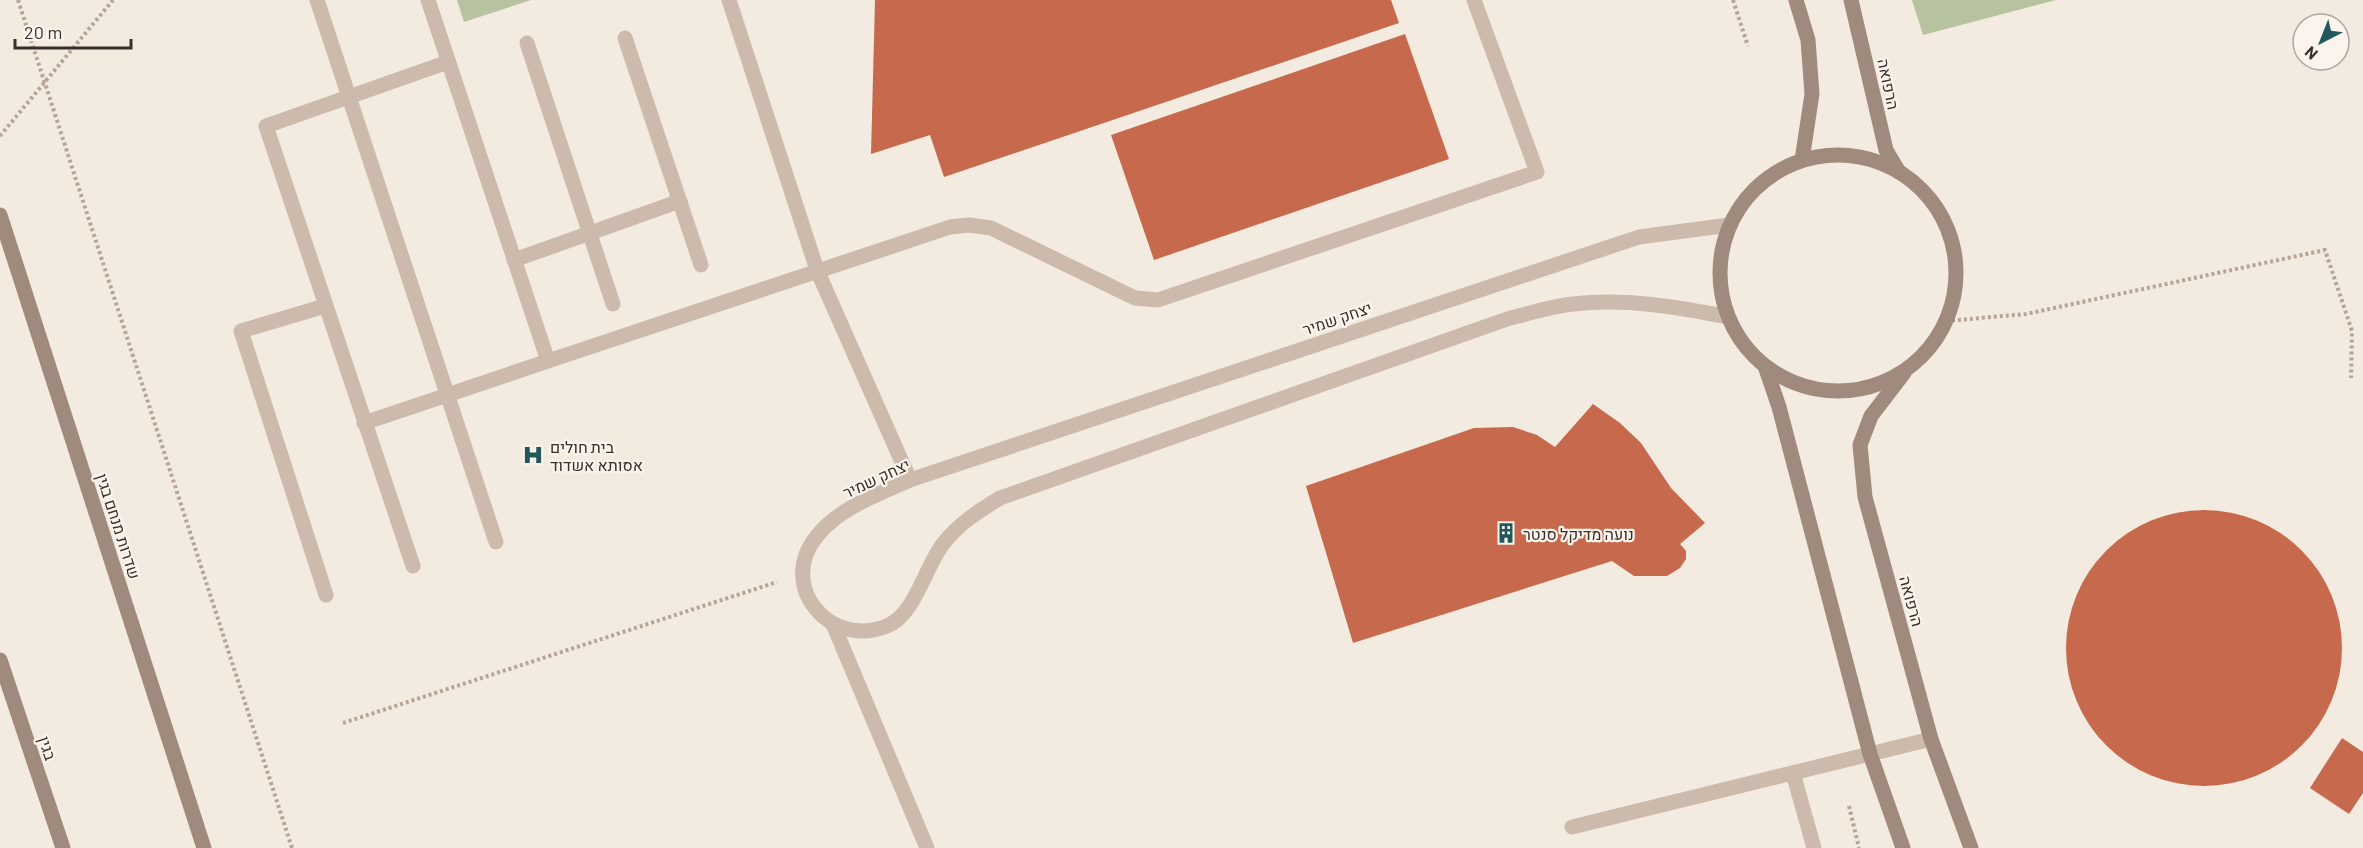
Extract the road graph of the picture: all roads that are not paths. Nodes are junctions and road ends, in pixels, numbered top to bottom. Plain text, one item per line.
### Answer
1 (317, 0) edge
2 (428, 0) edge
3 (729, 0) edge
4 (1474, 0) edge
5 (1796, 0) edge
6 (1851, 0) edge
7 (625, 38) dead end
8 (527, 43) dead end
9 (448, 62) junction
10 (349, 97) junction
11 (1802, 160) junction
12 (1899, 172) junction
13 (680, 201) junction
14 (0, 215) edge
15 (1729, 225) junction
16 (589, 233) junction
17 (514, 260) junction
18 (701, 265) dead end
19 (817, 270) junction
20 (612, 304) dead end
21 (325, 306) junction
22 (1728, 317) junction
23 (548, 361) junction
24 (1765, 366) junction
25 (1907, 370) junction
26 (447, 395) junction
27 (364, 423) junction
28 (910, 480) junction
29 (496, 542) dead end
30 (413, 566) dead end
31 (326, 595) dead end
32 (833, 624) junction
33 (0, 660) edge
34 (1931, 739) junction
35 (1870, 754) junction
36 (1793, 773) junction
37 (1572, 827) dead end
38 (63, 848) edge
39 (204, 848) edge
40 (927, 848) edge
41 (1814, 848) edge
42 (1903, 848) edge
43 (1971, 848) edge

1 - 10 street
2 - 9 street
3 - 19 street
4 - 19 street
5 - 11 street
6 - 12 street, הרפואה
7 - 13 street
8 - 16 street
9 - 10 street
9 - 17 street
10 - 21 street
10 - 26 street
11 - 12 street
11 - 15 street
12 - 25 street
13 - 16 street
13 - 18 street
14 - 39 street, שדרות מנחם בגין
15 - 22 street
15 - 28 street, יצחק שמיר
16 - 17 street
16 - 20 street
17 - 23 street
19 - 23 street
19 - 28 street
21 - 27 street
21 - 31 street
22 - 24 street
22 - 32 street
23 - 26 street
24 - 25 street
24 - 35 street
25 - 34 street, הרפואה
26 - 27 street
26 - 29 street
27 - 30 street
28 - 32 street, יצחק שמיר
32 - 40 street
33 - 38 street, בגין
34 - 35 street
34 - 43 street, הרפואה
35 - 36 street
35 - 42 street
36 - 37 street
36 - 41 street

